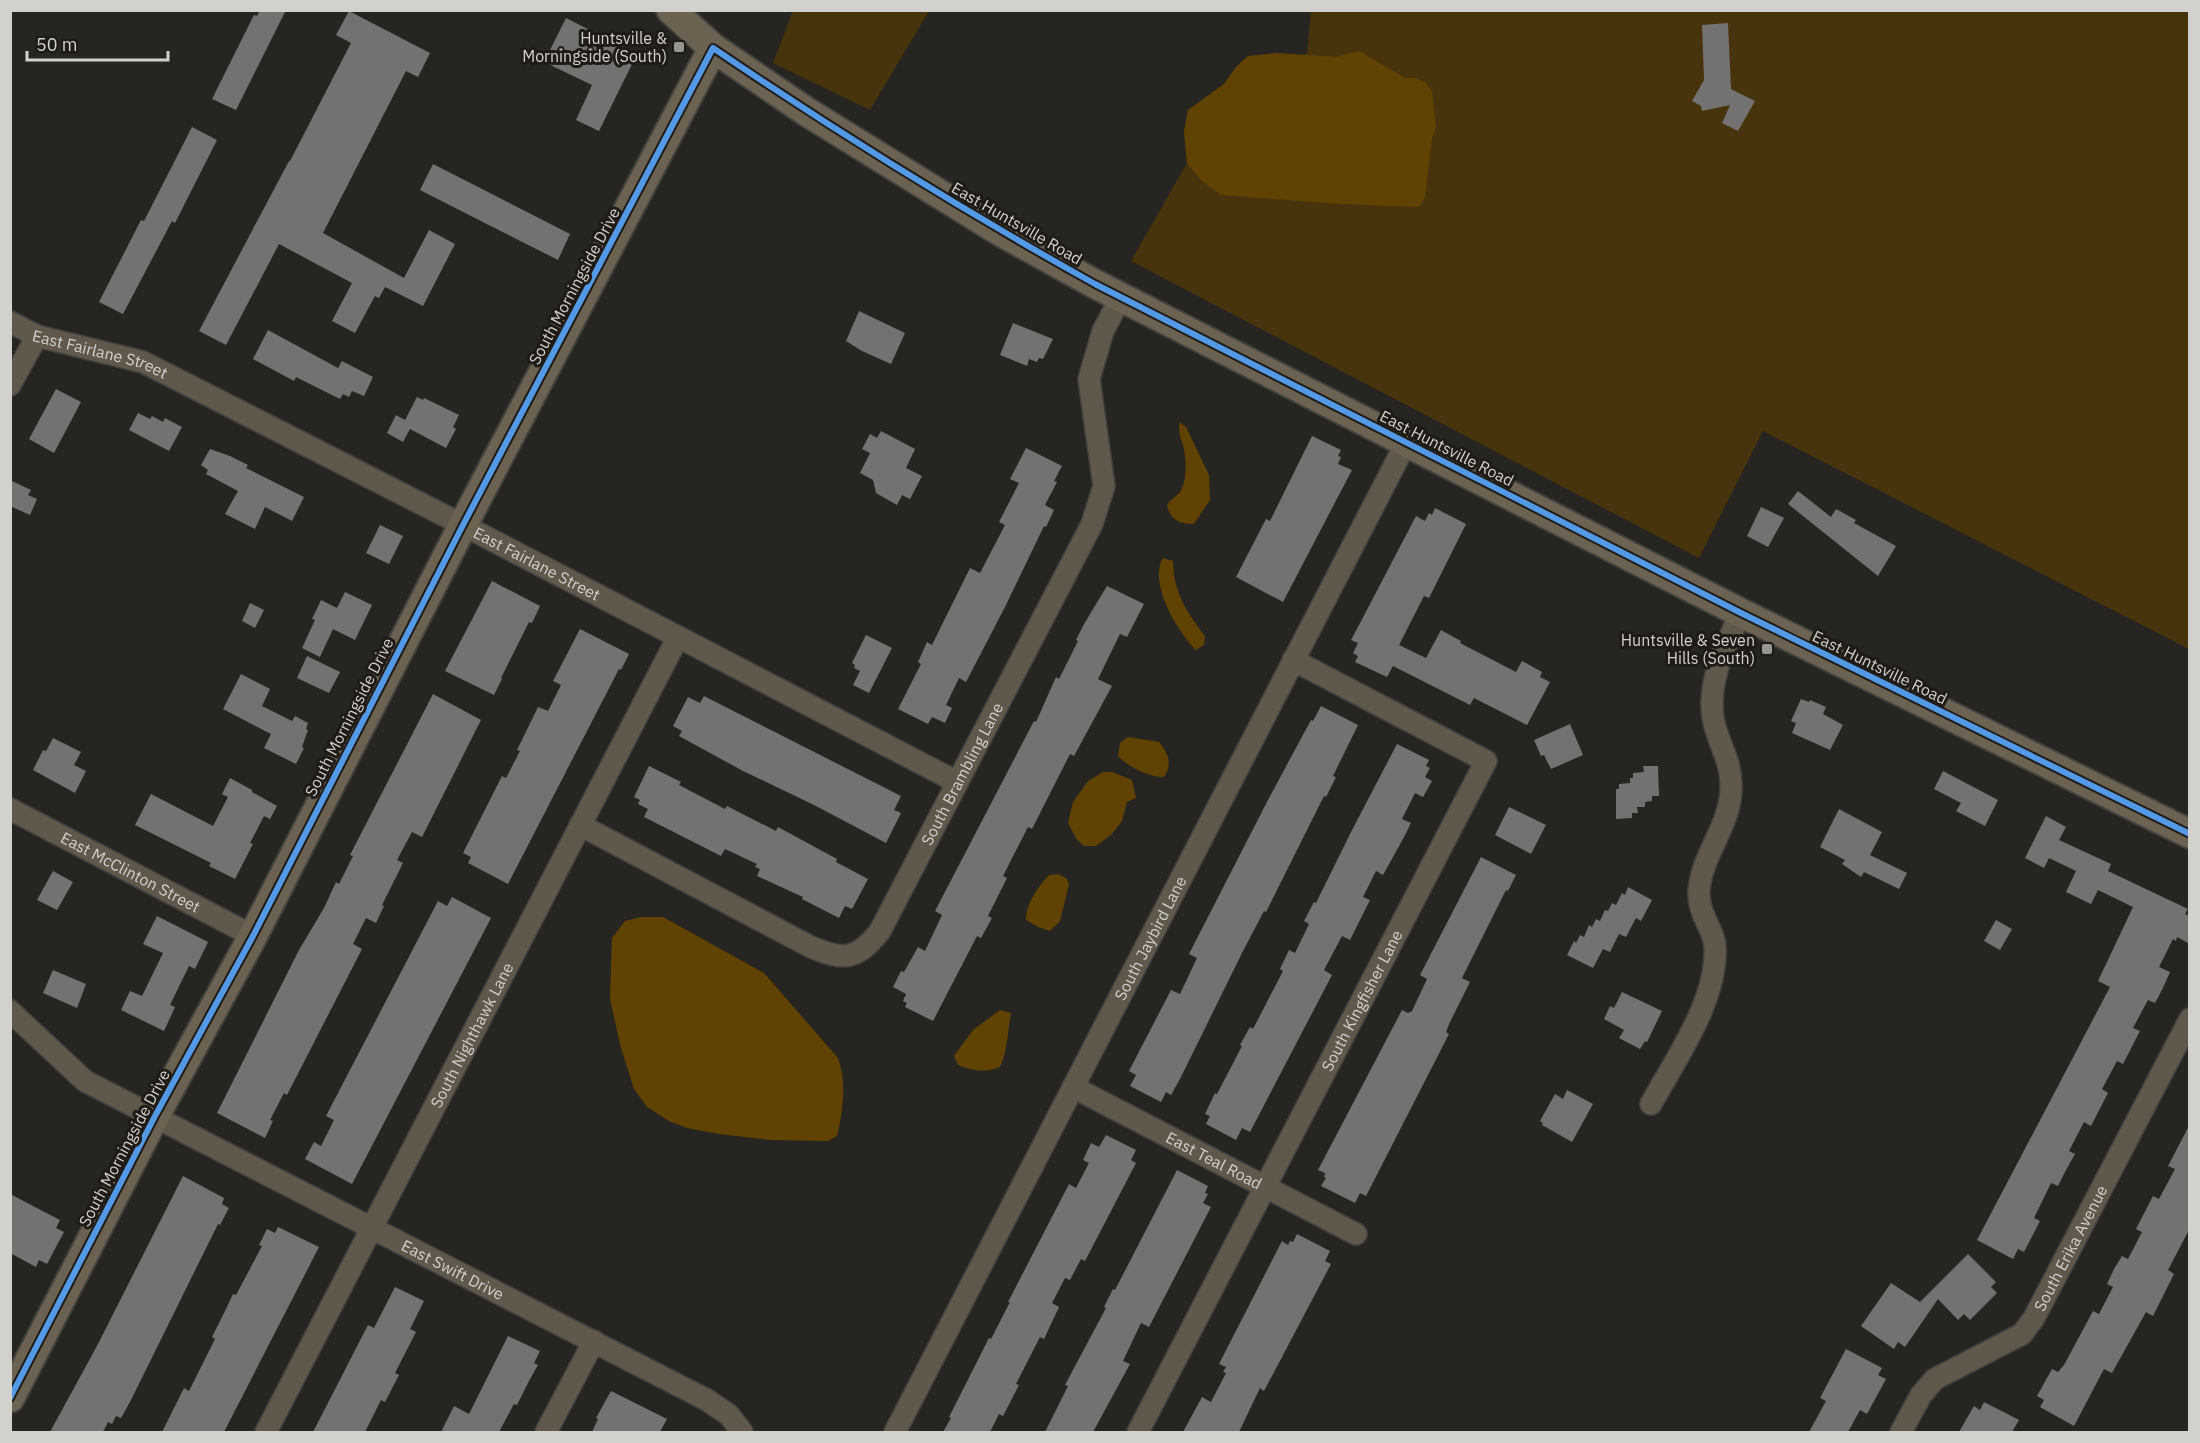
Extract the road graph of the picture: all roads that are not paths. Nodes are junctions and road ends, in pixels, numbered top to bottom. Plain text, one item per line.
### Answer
1 (671, 10) edge
2 (713, 48) junction
3 (1121, 297) junction
4 (10, 322) edge
5 (37, 336) junction
6 (10, 385) edge
7 (1406, 443) junction
8 (463, 525) junction
9 (1741, 613) junction
10 (678, 637) junction
11 (1293, 660) junction
12 (957, 782) junction
13 (10, 809) edge
14 (580, 825) junction
15 (2190, 834) edge
16 (253, 936) junction
17 (10, 1011) edge
18 (2190, 1019) edge
19 (1073, 1088) junction
20 (1651, 1104) dead end
21 (155, 1116) junction
22 (1265, 1187) junction
23 (372, 1228) junction
24 (1356, 1234) dead end
25 (594, 1341) junction
26 (10, 1398) edge
27 (266, 1432) edge
28 (546, 1432) edge
29 (742, 1432) edge
30 (895, 1432) edge
31 (1138, 1432) edge
32 (1902, 1432) edge

1 - 2 main road, East Huntsville Road
2 - 3 main road, East Huntsville Road
2 - 8 main road, South Morningside Drive
3 - 7 main road, East Huntsville Road
3 - 12 street, South Brambling Lane
4 - 5 street, East Fairlane Street
5 - 6 street
5 - 8 street, East Fairlane Street
7 - 9 main road, East Huntsville Road
7 - 11 street, South Jaybird Lane
8 - 10 street, East Fairlane Street
8 - 16 main road, South Morningside Drive
9 - 15 main road, East Huntsville Road
9 - 20 street
10 - 12 street, East Fairlane Street
10 - 14 street, South Nighthawk Lane
11 - 19 street, South Jaybird Lane
11 - 22 street, South Kingfisher Lane
12 - 14 street, South Brambling Lane
13 - 16 street, East McClinton Street
14 - 23 street, South Nighthawk Lane
16 - 21 main road, South Morningside Drive
17 - 21 street, East Swift Drive
18 - 32 street, South Erika Avenue
19 - 22 street, East Teal Road
19 - 30 street, South Jaybird Lane
21 - 23 street, East Swift Drive
21 - 26 main road, South Morningside Drive
22 - 24 street, East Teal Road
22 - 31 street, South Kingfisher Lane
23 - 25 street, East Swift Drive
23 - 27 street, South Nighthawk Lane
25 - 28 street
25 - 29 street, East Swift Drive

